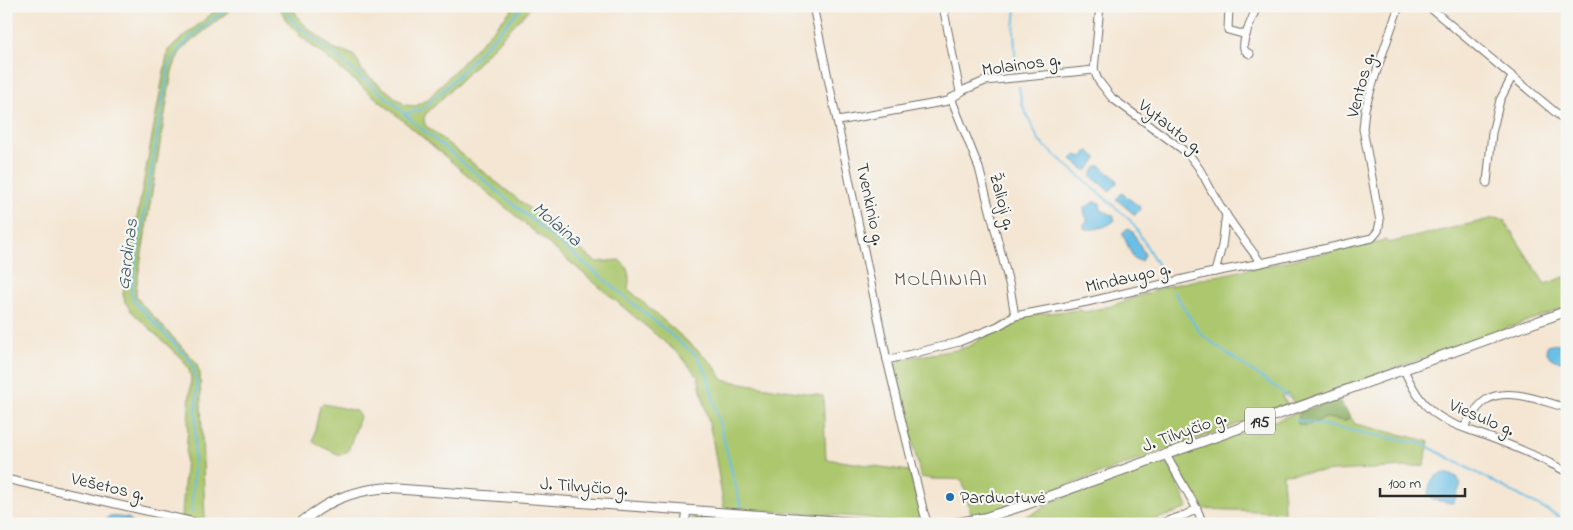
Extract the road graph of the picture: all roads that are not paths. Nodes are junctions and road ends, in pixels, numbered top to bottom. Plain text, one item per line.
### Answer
1 (814, 6) edge
2 (943, 6) edge
3 (1100, 6) edge
4 (1229, 6) edge
5 (1257, 6) edge
6 (1399, 6) edge
7 (1428, 6) edge
8 (1246, 36) junction
9 (1250, 54) dead end
10 (1094, 70) junction
11 (1512, 77) junction
12 (960, 92) junction
13 (951, 98) junction
14 (838, 121) junction
15 (1567, 122) edge
16 (1488, 183) dead end
17 (1226, 214) junction
18 (1378, 231) joint
19 (1261, 263) junction
20 (1215, 272) junction
21 (1567, 312) edge
22 (1015, 316) junction
23 (887, 360) junction
24 (1404, 370) junction
25 (1567, 408) edge
26 (1464, 427) junction
27 (1166, 455) junction
28 (1567, 472) edge
29 (6, 479) edge
30 (1197, 509) junction
31 (687, 510) junction
32 (203, 524) edge
33 (299, 524) edge
34 (685, 524) edge
35 (876, 524) edge
36 (928, 524) edge
37 (951, 524) edge
38 (1158, 524) edge
39 (1203, 524) edge

1 - 14 street, Tvenkinio g.
2 - 12 street
3 - 10 street
4 - 8 street
5 - 8 street
6 - 18 street, Ventos g.
7 - 11 street
8 - 9 street
10 - 12 street, Molainos g.
10 - 17 street, Vytauto g.
11 - 15 street
11 - 16 street
12 - 13 street, Molainos g.
13 - 14 street, Molainos g.
13 - 22 street, Žalioji g.
14 - 23 street, Tvenkinio g.
17 - 19 street, Vytauto g.
17 - 20 street
18 - 19 street, Mindaugo g.
19 - 20 street, Mindaugo g.
20 - 22 street, Mindaugo g.
21 - 24 main road, J. Tilvyčio g. / 195
22 - 23 street, Mindaugo g.
23 - 36 street, Tvenkinio g.
24 - 26 street, Viesulo g.
24 - 27 main road, J. Tilvyčio g. / 195
25 - 26 street
26 - 28 street, Viesulo g.
27 - 30 street
27 - 37 main road, J. Tilvyčio g. / 195
29 - 32 street, Vešetos g.
30 - 38 street
30 - 39 street
31 - 33 main road, J. Tilvyčio g.
31 - 34 street
31 - 35 main road, J. Tilvyčio g.

